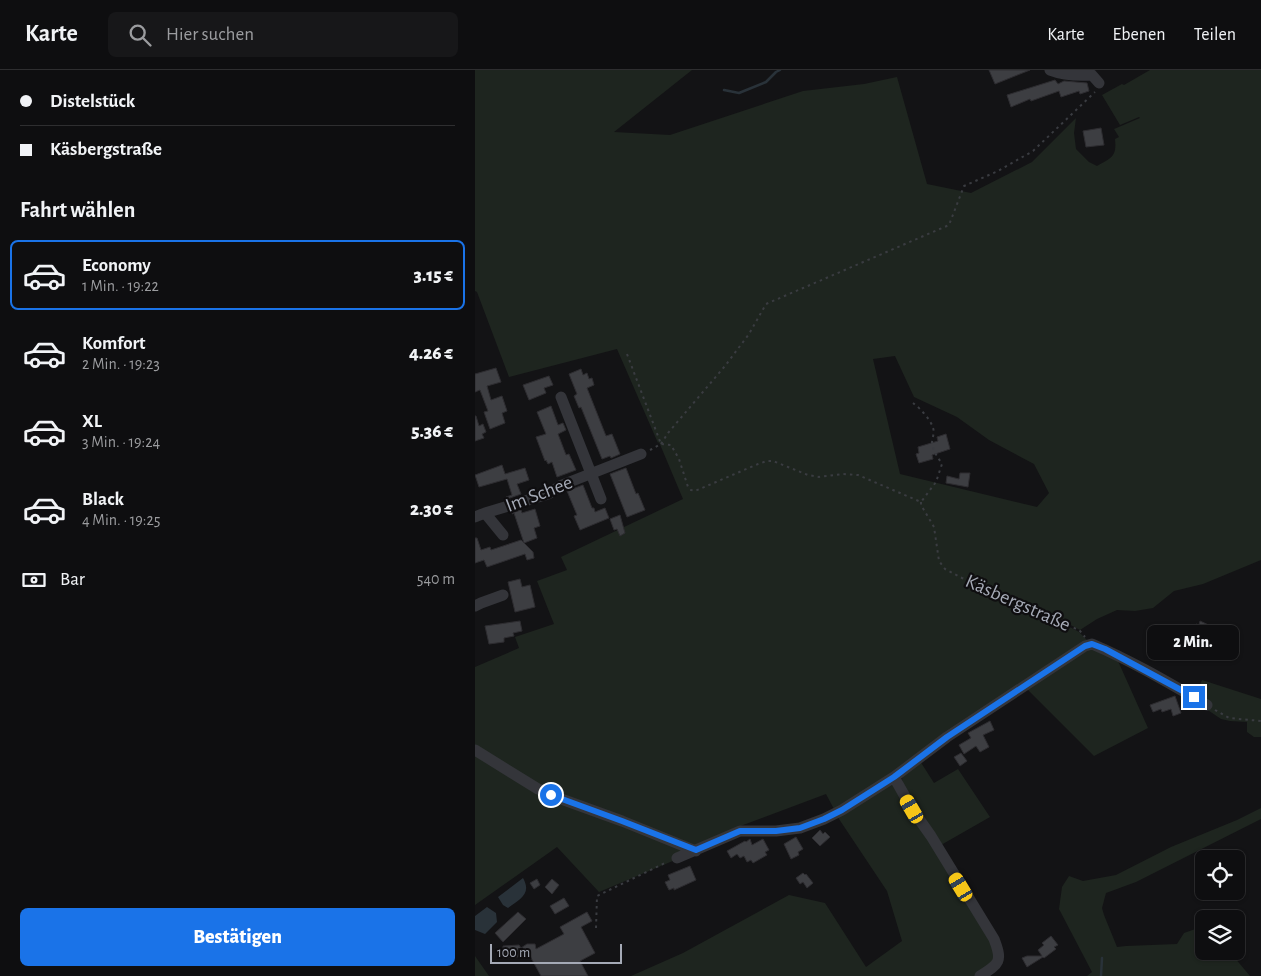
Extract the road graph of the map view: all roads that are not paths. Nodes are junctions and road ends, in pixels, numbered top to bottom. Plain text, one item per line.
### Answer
1 (1050, 70) edge
2 (1099, 83) road end
3 (561, 397) dead end
4 (641, 454) road end
5 (592, 474) junction
6 (601, 499) dead end
7 (480, 515) edge
8 (503, 535) dead end
9 (503, 595) dead end
10 (475, 606) edge
11 (1207, 705) road end
12 (475, 750) edge
13 (894, 777) junction
14 (696, 850) junction
15 (677, 858) road end
16 (979, 976) edge

1 - 2 street
3 - 5 street, Im Schee
4 - 5 street, Im Schee
5 - 6 street, Im Schee
5 - 7 street, Im Schee
7 - 8 street
9 - 10 street
11 - 13 street, Käsbergstraße
12 - 14 street
13 - 14 street
13 - 16 street
14 - 15 street

